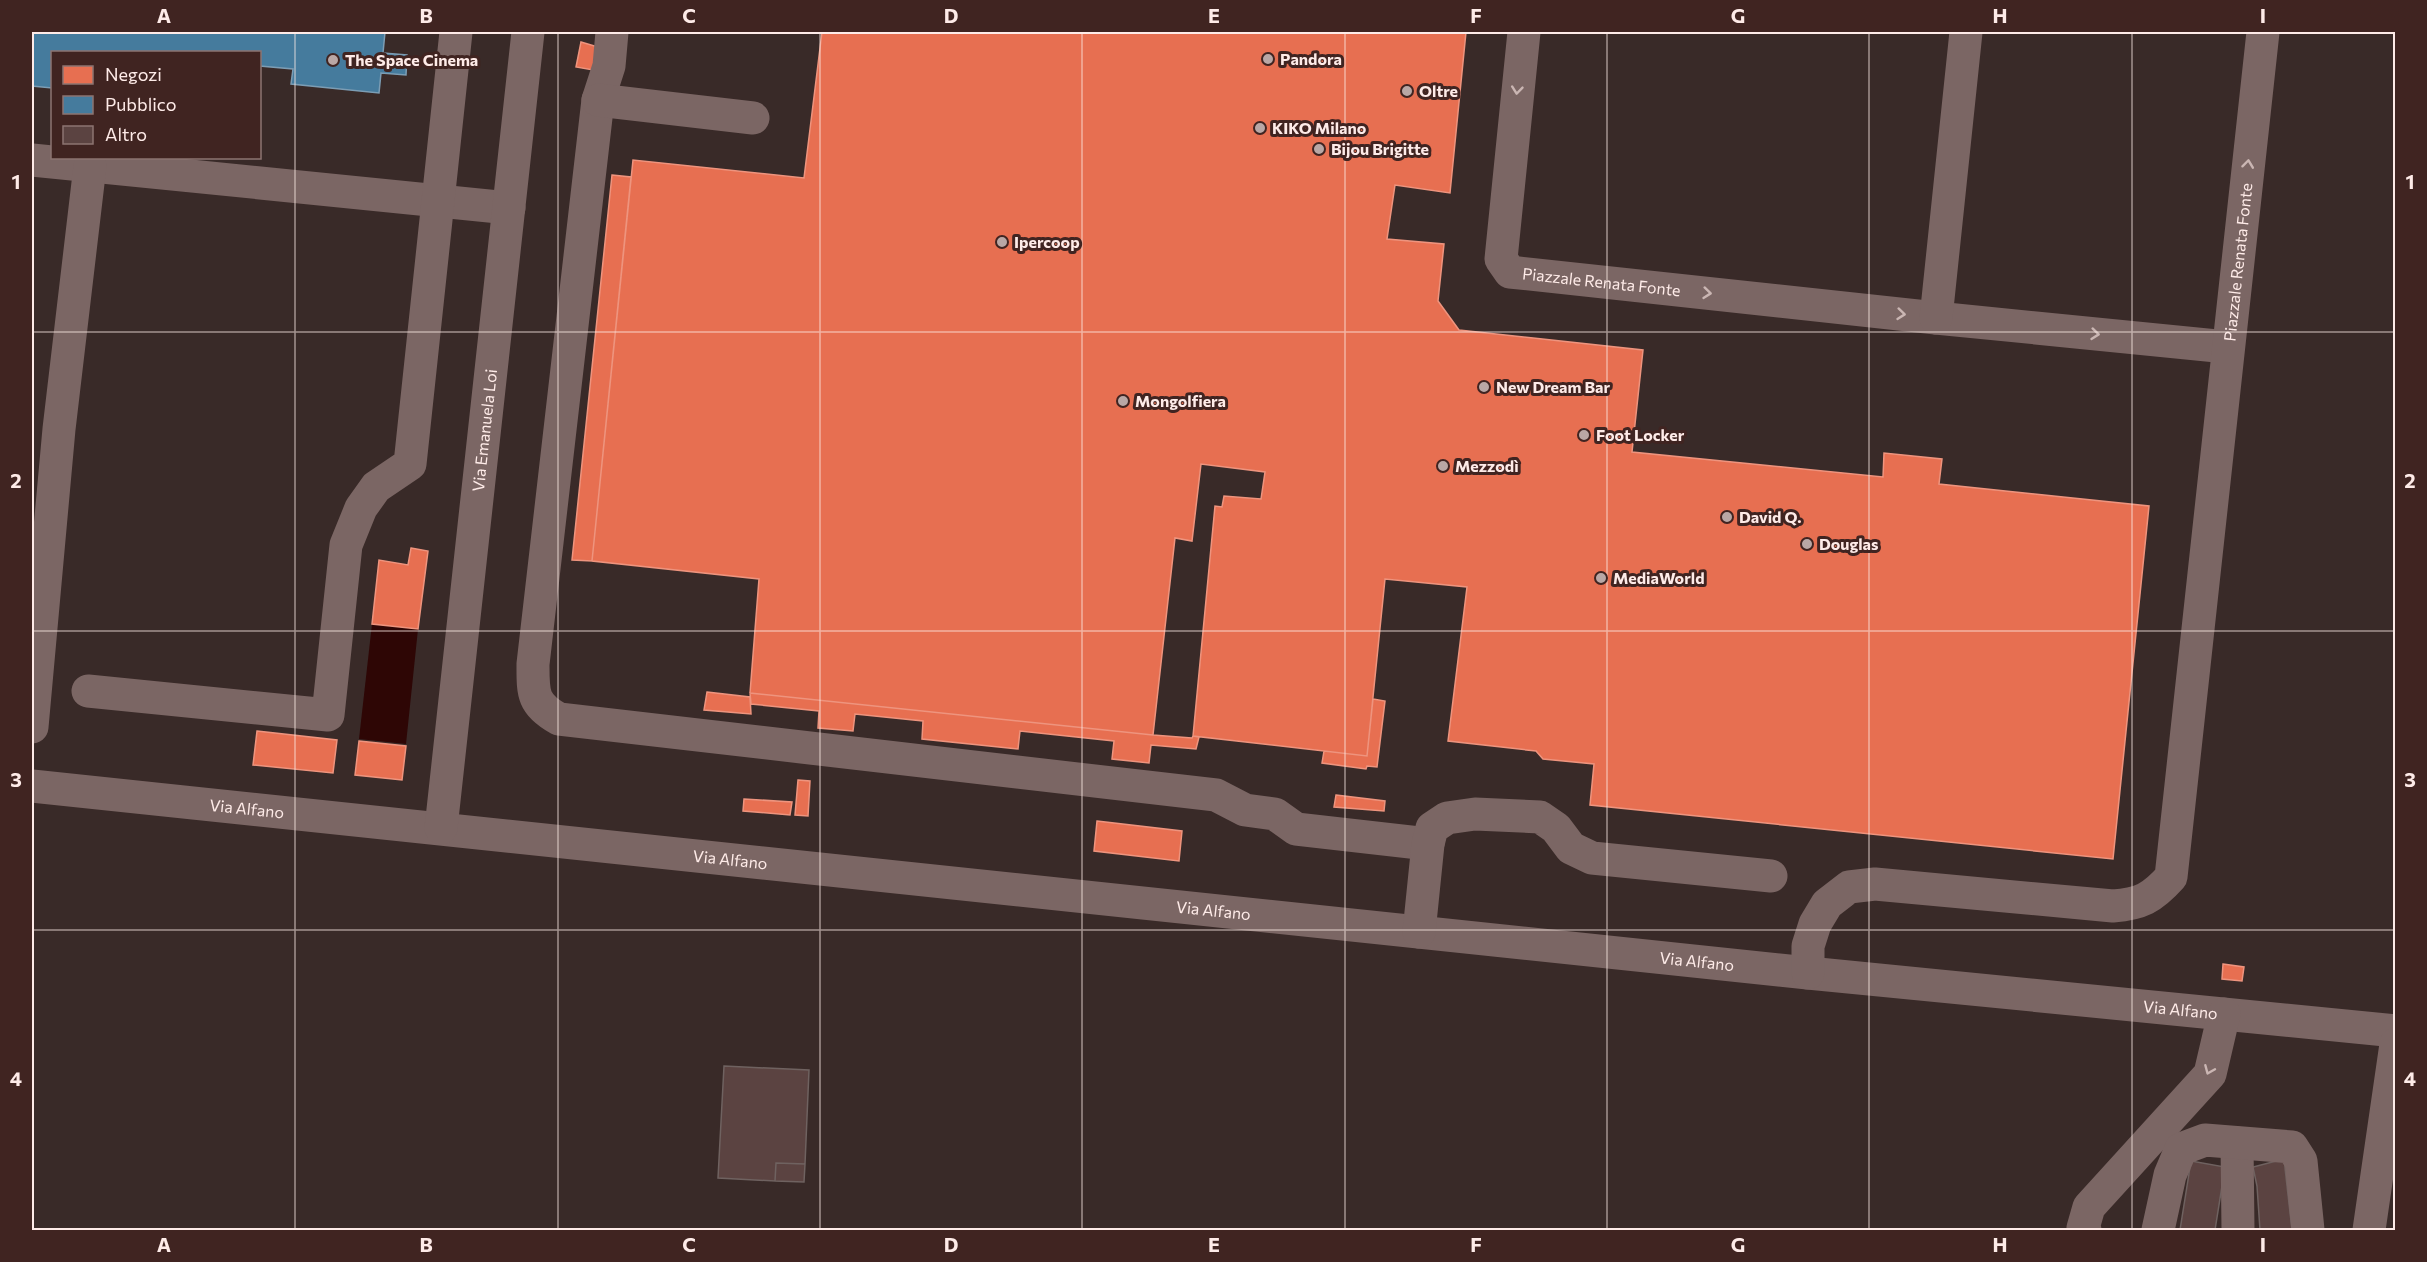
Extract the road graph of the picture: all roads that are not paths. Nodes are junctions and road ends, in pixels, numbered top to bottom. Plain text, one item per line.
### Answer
1 (456, 32) edge
2 (528, 32) edge
3 (612, 32) edge
4 (1524, 32) edge
5 (1966, 32) edge
6 (2263, 32) edge
7 (598, 100) junction
8 (753, 118) dead end
9 (32, 160) edge
10 (90, 166) junction
11 (440, 200) junction
12 (509, 208) junction
13 (1936, 318) junction
14 (2227, 347) junction
15 (88, 691) dead end
16 (32, 727) edge
17 (32, 786) edge
18 (441, 828) junction
19 (1428, 844) junction
20 (1771, 876) dead end
21 (1419, 932) junction
22 (1808, 973) junction
23 (2224, 1014) junction
24 (2396, 1031) edge
25 (2396, 1044) edge
26 (2237, 1143) junction
27 (2085, 1230) edge
28 (2158, 1230) edge
29 (2238, 1230) edge
30 (2308, 1230) edge
31 (2369, 1230) edge

1 - 11 street
2 - 12 street, Via Emanuela Loi
3 - 7 street
4 -> 13 street, Piazzale Renata Fonte
5 - 13 street
14 -> 6 street, Piazzale Renata Fonte
7 - 8 street
7 - 19 street
9 - 10 street
10 - 11 street
10 - 16 street
11 - 12 street
11 - 15 street
12 - 18 street, Via Emanuela Loi
13 -> 14 street, Piazzale Renata Fonte
14 - 22 street
17 - 18 street, Via Alfano
18 - 21 street, Via Alfano
19 - 20 street
19 - 21 street
21 - 22 street, Via Alfano
22 - 23 street, Via Alfano
23 - 24 street, Via Alfano
23 -> 27 street
25 - 31 street
26 - 28 street
26 - 29 street
26 - 30 street

